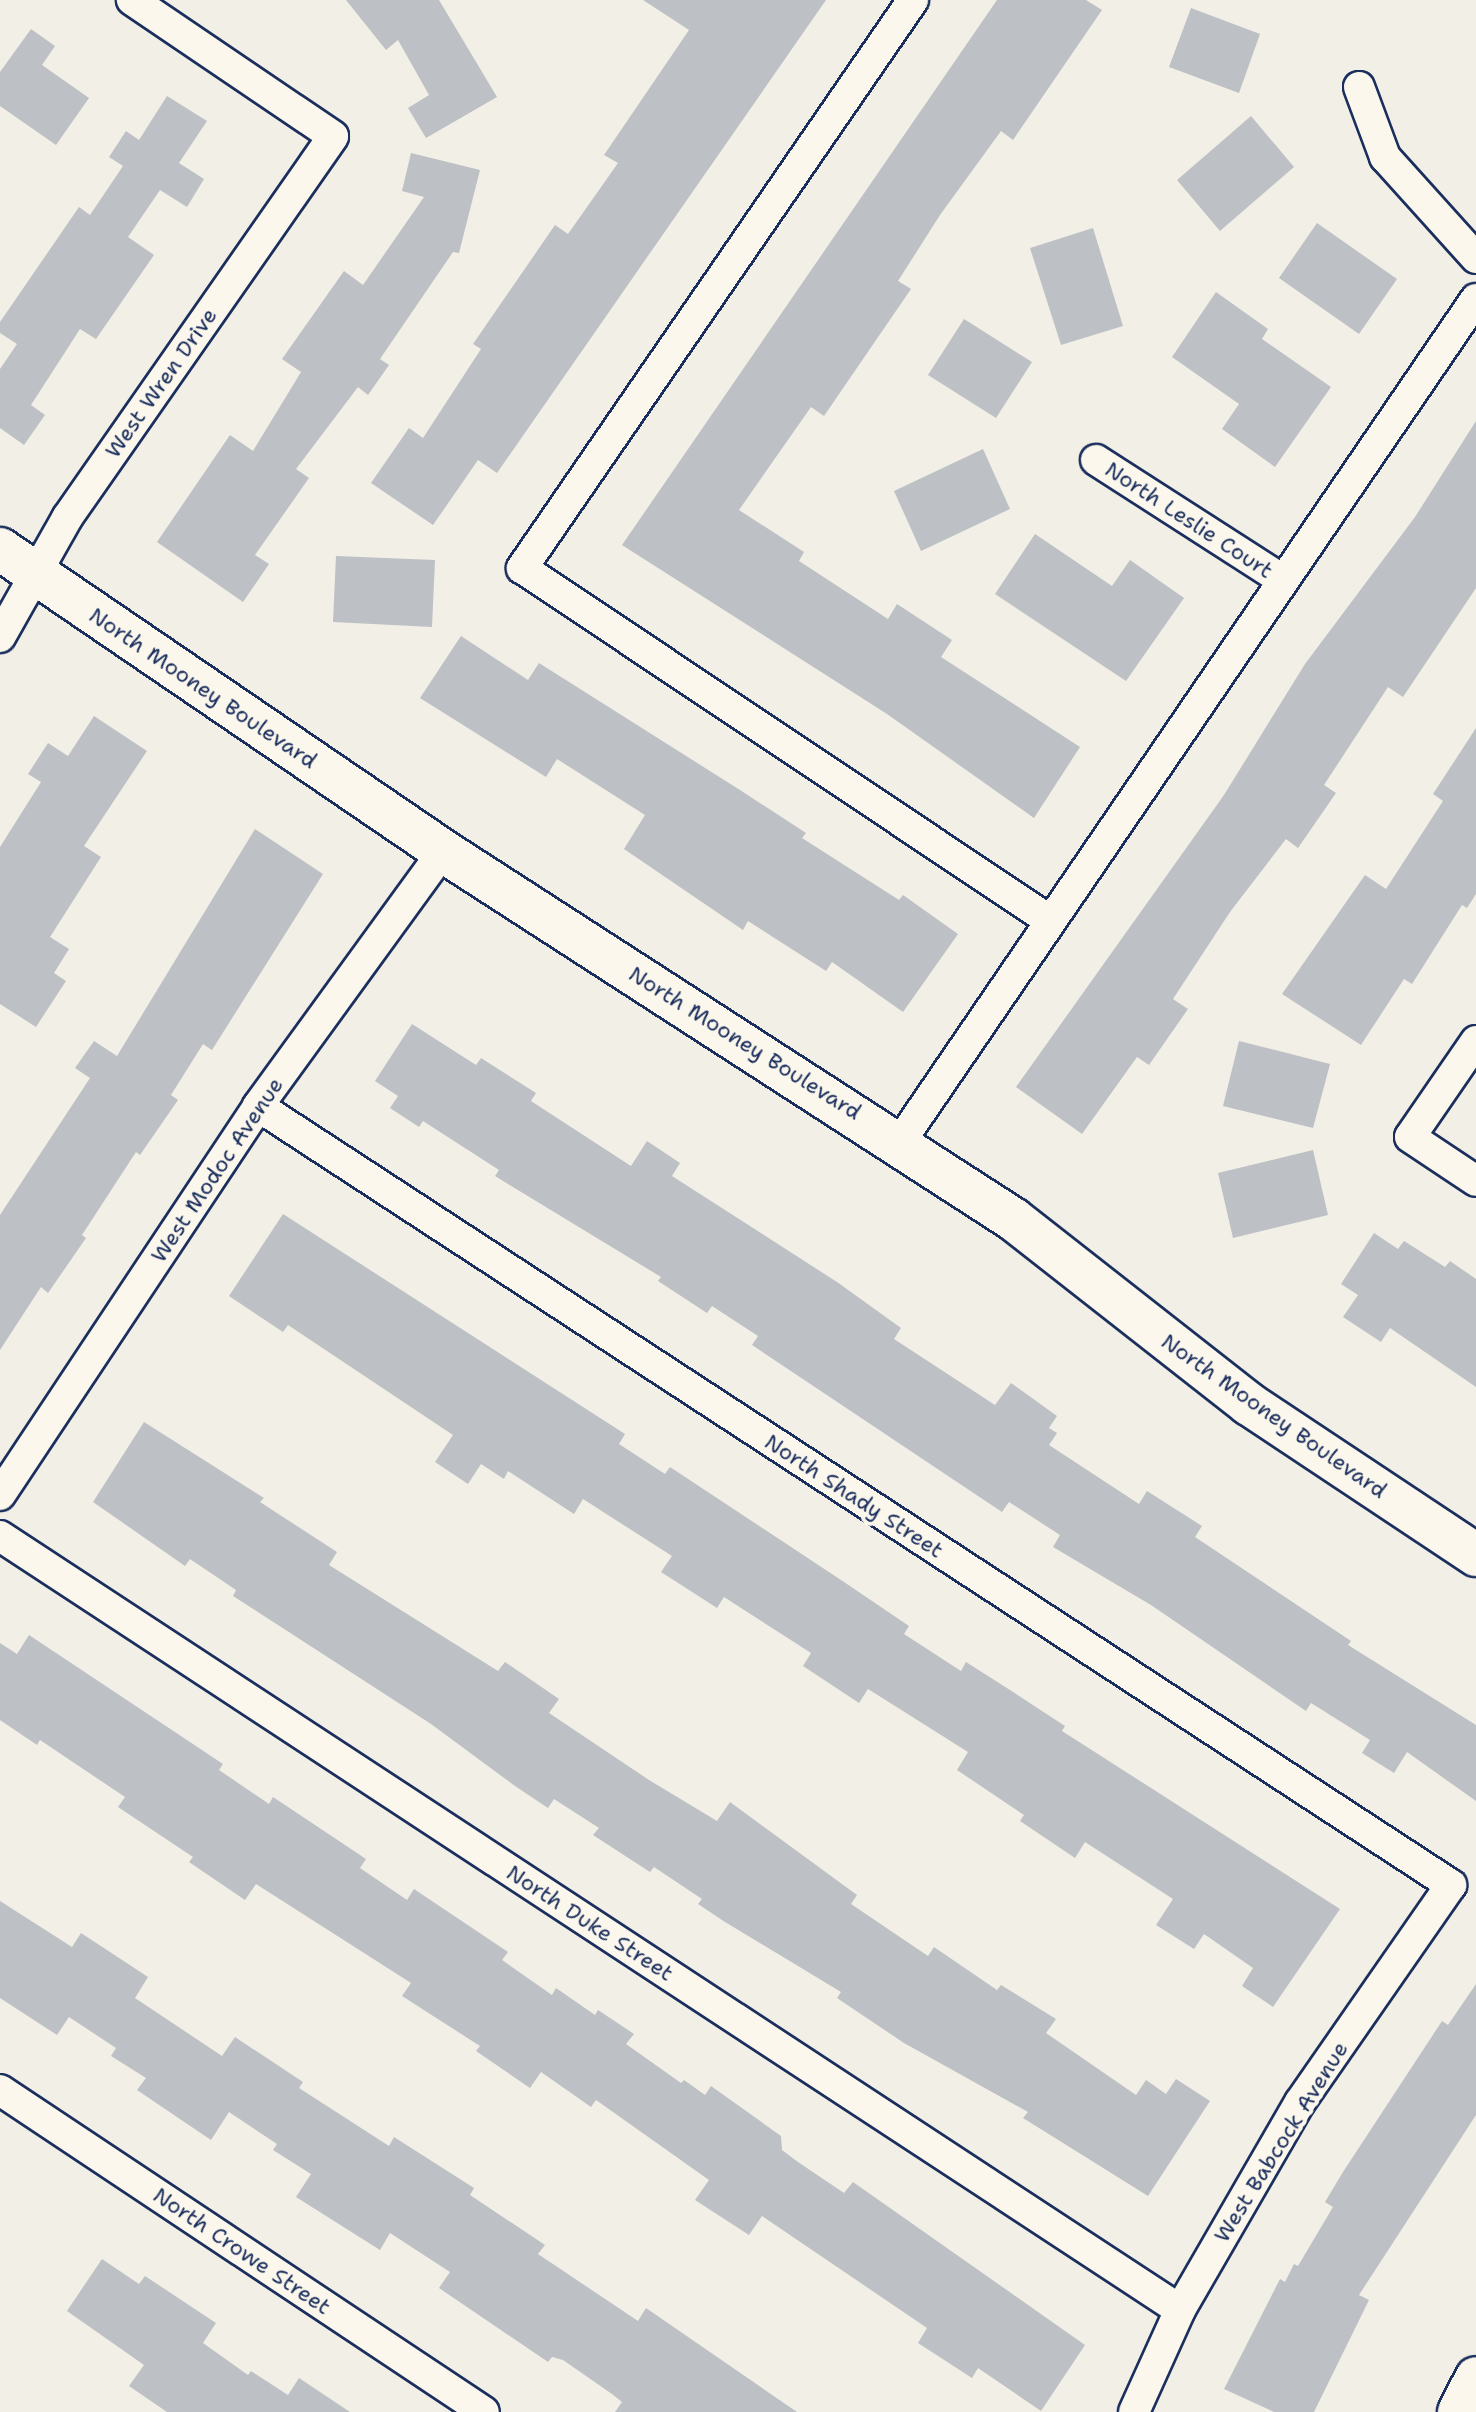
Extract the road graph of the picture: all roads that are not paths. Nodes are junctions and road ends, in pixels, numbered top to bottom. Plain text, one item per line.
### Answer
1 (132, 0) edge
2 (913, 0) edge
3 (1359, 87) dead end
4 (1476, 258) edge
5 (1476, 299) edge
6 (1096, 460) dead end
7 (0, 549) edge
8 (34, 573) junction
9 (1283, 580) junction
10 (0, 637) edge
11 (443, 851) junction
12 (1049, 920) junction
13 (1476, 1041) edge
14 (258, 1106) junction
15 (900, 1142) junction
16 (1476, 1181) edge
17 (0, 1495) edge
18 (0, 1536) edge
19 (1476, 1555) edge
20 (1451, 1885) joint
21 (0, 2090) edge
22 (1180, 2310) junction
23 (1476, 2378) edge
24 (484, 2412) edge
25 (1134, 2412) edge
26 (1459, 2412) edge

1 - 8 street, West Wren Drive
2 - 12 street
3 - 4 street
5 - 9 street
6 - 9 street, North Leslie Court
7 - 8 street, North Mooney Boulevard
8 - 10 street, West Wren Drive
8 - 11 street, North Mooney Boulevard
9 - 12 street
11 - 14 street, West Modoc Avenue
11 - 15 street, North Mooney Boulevard
12 - 15 street
13 - 16 street
14 - 17 street, West Modoc Avenue
14 - 20 street, North Shady Street
15 - 19 street, North Mooney Boulevard
18 - 22 street, North Duke Street
20 - 22 street, West Babcock Avenue
21 - 24 street, North Crowe Street
22 - 25 street, West Babcock Avenue
23 - 26 street

